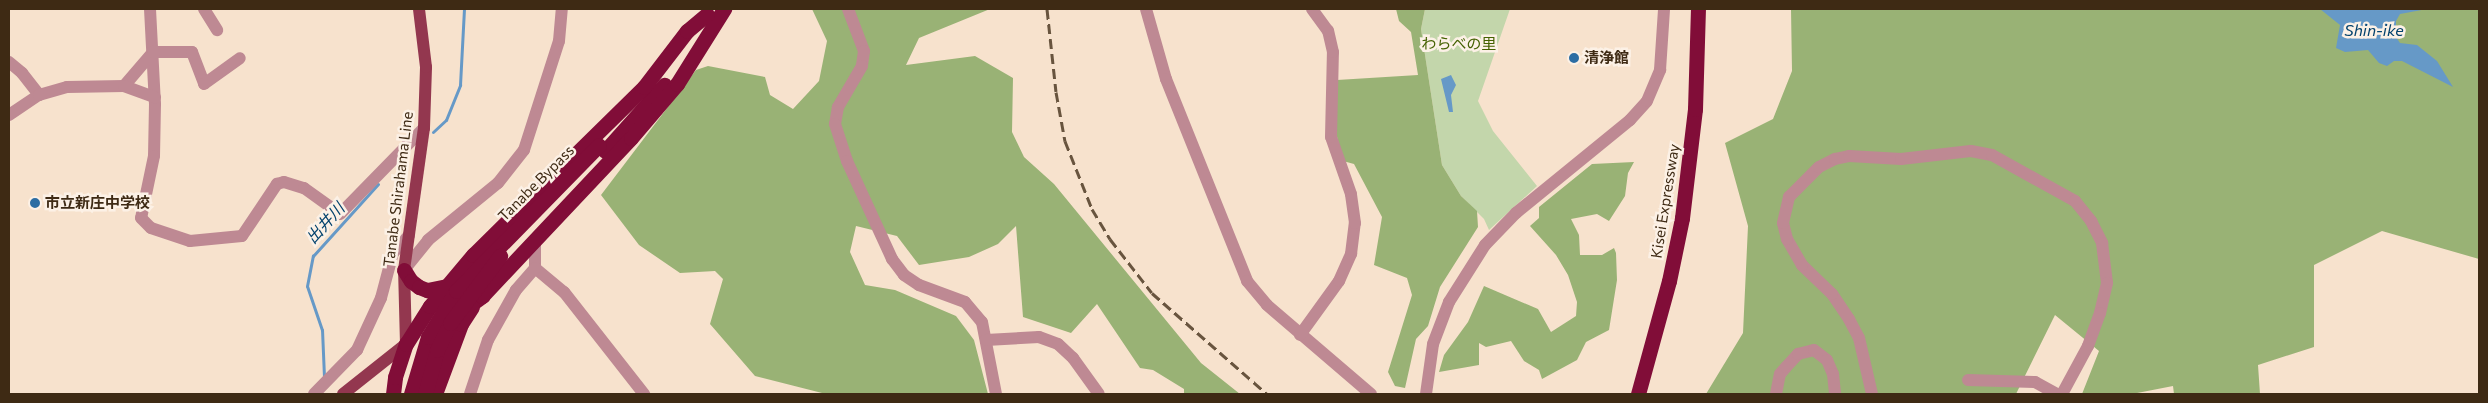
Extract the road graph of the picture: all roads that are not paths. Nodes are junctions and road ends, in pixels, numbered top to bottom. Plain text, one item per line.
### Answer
1 (150, 9) edge
2 (204, 9) edge
3 (419, 9) edge
4 (562, 9) edge
5 (724, 9) edge
6 (848, 9) edge
7 (1146, 9) edge
8 (1312, 9) edge
9 (1664, 9) edge
10 (1698, 9) edge
11 (712, 10) edge
12 (217, 30) dead end
13 (153, 52) junction
14 (240, 58) dead end
15 (9, 62) edge
16 (124, 86) junction
17 (39, 95) junction
18 (155, 98) junction
19 (9, 115) edge
20 (424, 128) junction
21 (602, 148) junction
22 (409, 235) junction
23 (534, 241) junction
24 (534, 268) junction
25 (404, 270) junction
26 (447, 286) junction
27 (477, 300) junction
28 (1300, 335) junction
29 (986, 340) junction
30 (406, 344) junction
31 (1968, 380) dead end
32 (314, 394) edge
33 (343, 394) edge
34 (350, 394) edge
35 (393, 394) edge
36 (411, 394) edge
37 (418, 394) edge
38 (425, 394) edge
39 (435, 394) edge
40 (470, 394) edge
41 (643, 394) edge
42 (996, 394) edge
43 (1098, 394) edge
44 (1371, 394) edge
45 (1426, 394) edge
46 (1638, 394) edge
47 (1776, 394) edge
48 (1835, 394) edge
49 (1872, 394) edge
50 (2057, 394) edge
51 (2062, 394) edge

1 - 13 street
2 - 12 street
3 - 20 main road, Tanabe Shirahama Line
4 - 25 street
5 - 23 highway
6 - 29 street
7 - 28 street
8 - 28 street
9 - 45 street
10 - 46 highway, Kisei Expressway
11 - 21 highway, Tanabe Bypass
11 - 26 highway
13 - 14 street
13 - 16 street
13 - 18 street
15 - 17 street
16 - 17 street
16 - 18 street
17 - 19 street
18 - 20 street
20 - 22 main road, Tanabe Shirahama Line
21 - 36 highway, Tanabe Bypass, bridge
21 - 38 highway, Tanabe Bypass, bridge
22 - 25 main road, Tanabe Shirahama Line
22 - 32 street
23 - 24 street
23 - 27 highway
24 - 40 street
24 - 41 street
25 - 26 highway
25 - 30 main road, Tanabe Shirahama Line
26 - 30 highway
27 - 30 highway
27 - 39 highway
28 - 44 street
29 - 42 street
29 - 43 street
30 - 33 main road
30 - 35 highway
30 - 37 highway
31 - 50 street
33 - 34 main road
47 - 48 street
49 - 51 street

